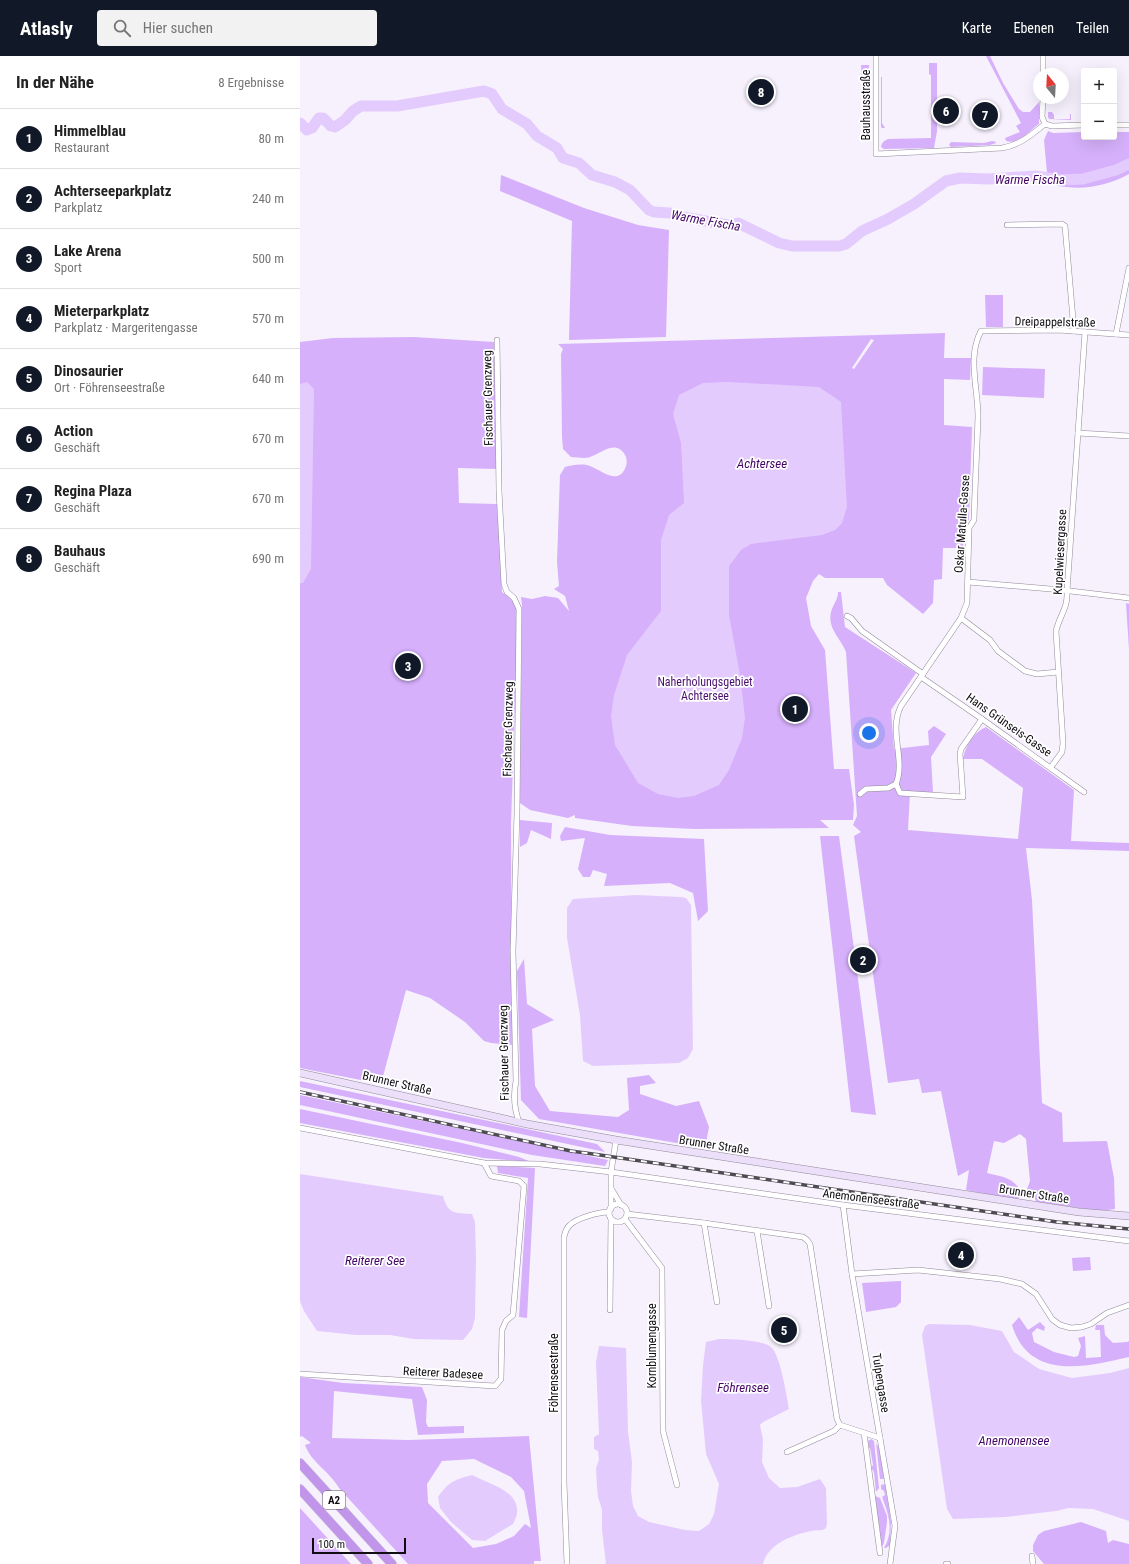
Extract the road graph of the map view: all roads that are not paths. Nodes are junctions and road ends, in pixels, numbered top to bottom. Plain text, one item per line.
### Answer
1 (876, 56) edge
2 (1043, 56) edge
3 (1043, 68) edge
4 (1043, 104) edge
5 (1045, 124) junction
6 (1081, 125) edge
7 (1117, 125) edge
8 (1129, 125) edge
9 (1007, 225) dead end
10 (1129, 268) edge
11 (981, 331) joint
12 (1074, 331) junction
13 (1085, 332) junction
14 (1116, 334) junction
15 (1129, 335) edge
16 (497, 340) dead end
17 (1078, 433) junction
18 (1129, 436) edge
19 (968, 582) junction
20 (1067, 591) junction
21 (1129, 598) edge
22 (847, 616) dead end
23 (961, 618) junction
24 (1058, 672) junction
25 (922, 675) junction
26 (982, 719) junction
27 (1051, 767) junction
28 (896, 784) junction
29 (1084, 792) dead end
30 (860, 794) dead end
31 (300, 1073) edge
32 (519, 1122) junction
33 (300, 1128) edge
34 (616, 1140) junction
35 (484, 1163) junction
36 (611, 1172) junction
37 (611, 1189) junction
38 (622, 1205) junction
39 (843, 1205) junction
40 (610, 1210) junction
41 (626, 1216) junction
42 (1129, 1216) edge
43 (611, 1219) junction
44 (704, 1223) junction
45 (757, 1231) junction
46 (1129, 1241) edge
47 (852, 1274) junction
48 (717, 1302) dead end
49 (1129, 1305) edge
50 (770, 1306) dead end
51 (610, 1310) dead end
52 (300, 1374) edge
53 (840, 1425) junction
54 (864, 1433) junction
55 (880, 1438) junction
56 (787, 1452) dead end
57 (300, 1463) edge
58 (677, 1485) dead end
59 (300, 1489) edge
60 (880, 1553) dead end
61 (1032, 1556) dead end
62 (368, 1564) edge
63 (392, 1564) edge
64 (567, 1564) edge
65 (890, 1564) edge
66 (1033, 1564) edge

1 - 5 street, Bauhausstraße
2 - 3 street
4 - 5 street
5 - 6 street
7 - 8 street
9 - 12 street
10 - 14 street
11 - 12 street, Dreipappelstraße
11 - 19 street, Oskar Matulla-Gasse
12 - 13 street, Dreipappelstraße
13 - 14 street, Dreipappelstraße
13 - 17 street, Kupelwiesergasse
14 - 15 street, Dreipappelstraße
16 - 32 street, Fischauer Grenzweg
17 - 18 street
17 - 20 street, Kupelwiesergasse
19 - 20 street
19 - 23 street, Oskar Matulla-Gasse
20 - 21 street
20 - 24 street, Kupelwiesergasse
22 - 25 street, Hans Grünseis-Gasse
23 - 24 street
23 - 25 street, Oskar Matulla-Gasse
24 - 27 street, Kupelwiesergasse
25 - 26 street, Hans Grünseis-Gasse
25 - 28 street, Oskar Matulla-Gasse
26 - 27 street, Hans Grünseis-Gasse
26 - 28 street
27 - 29 street, Hans Grünseis-Gasse
28 - 30 street
31 - 32 main road, Brunner Straße
32 - 34 main road, Brunner Straße
33 - 35 street
34 - 36 street
34 - 42 main road, Brunner Straße
35 - 36 street
35 - 52 street, Reiterer Badesee
36 - 37 street
36 - 39 street, Anemonenseestraße
37 - 38 street
37 - 40 street
38 - 40 street
38 - 41 street
39 - 46 street, Anemonenseestraße
39 - 47 street, Tulpengasse
40 - 43 street
40 - 64 street, Föhrenseestraße
41 - 43 street
41 - 44 street
41 - 58 street, Kornblumengasse
43 - 51 street
44 - 45 street
44 - 48 street
45 - 50 street
45 - 53 street
47 - 49 street
47 - 55 street, Tulpengasse
53 - 54 street
53 - 56 street
54 - 55 street
54 - 60 street
55 - 65 street, Tulpengasse
57 - 63 highway, A2
59 - 62 highway, A2
61 - 66 street

